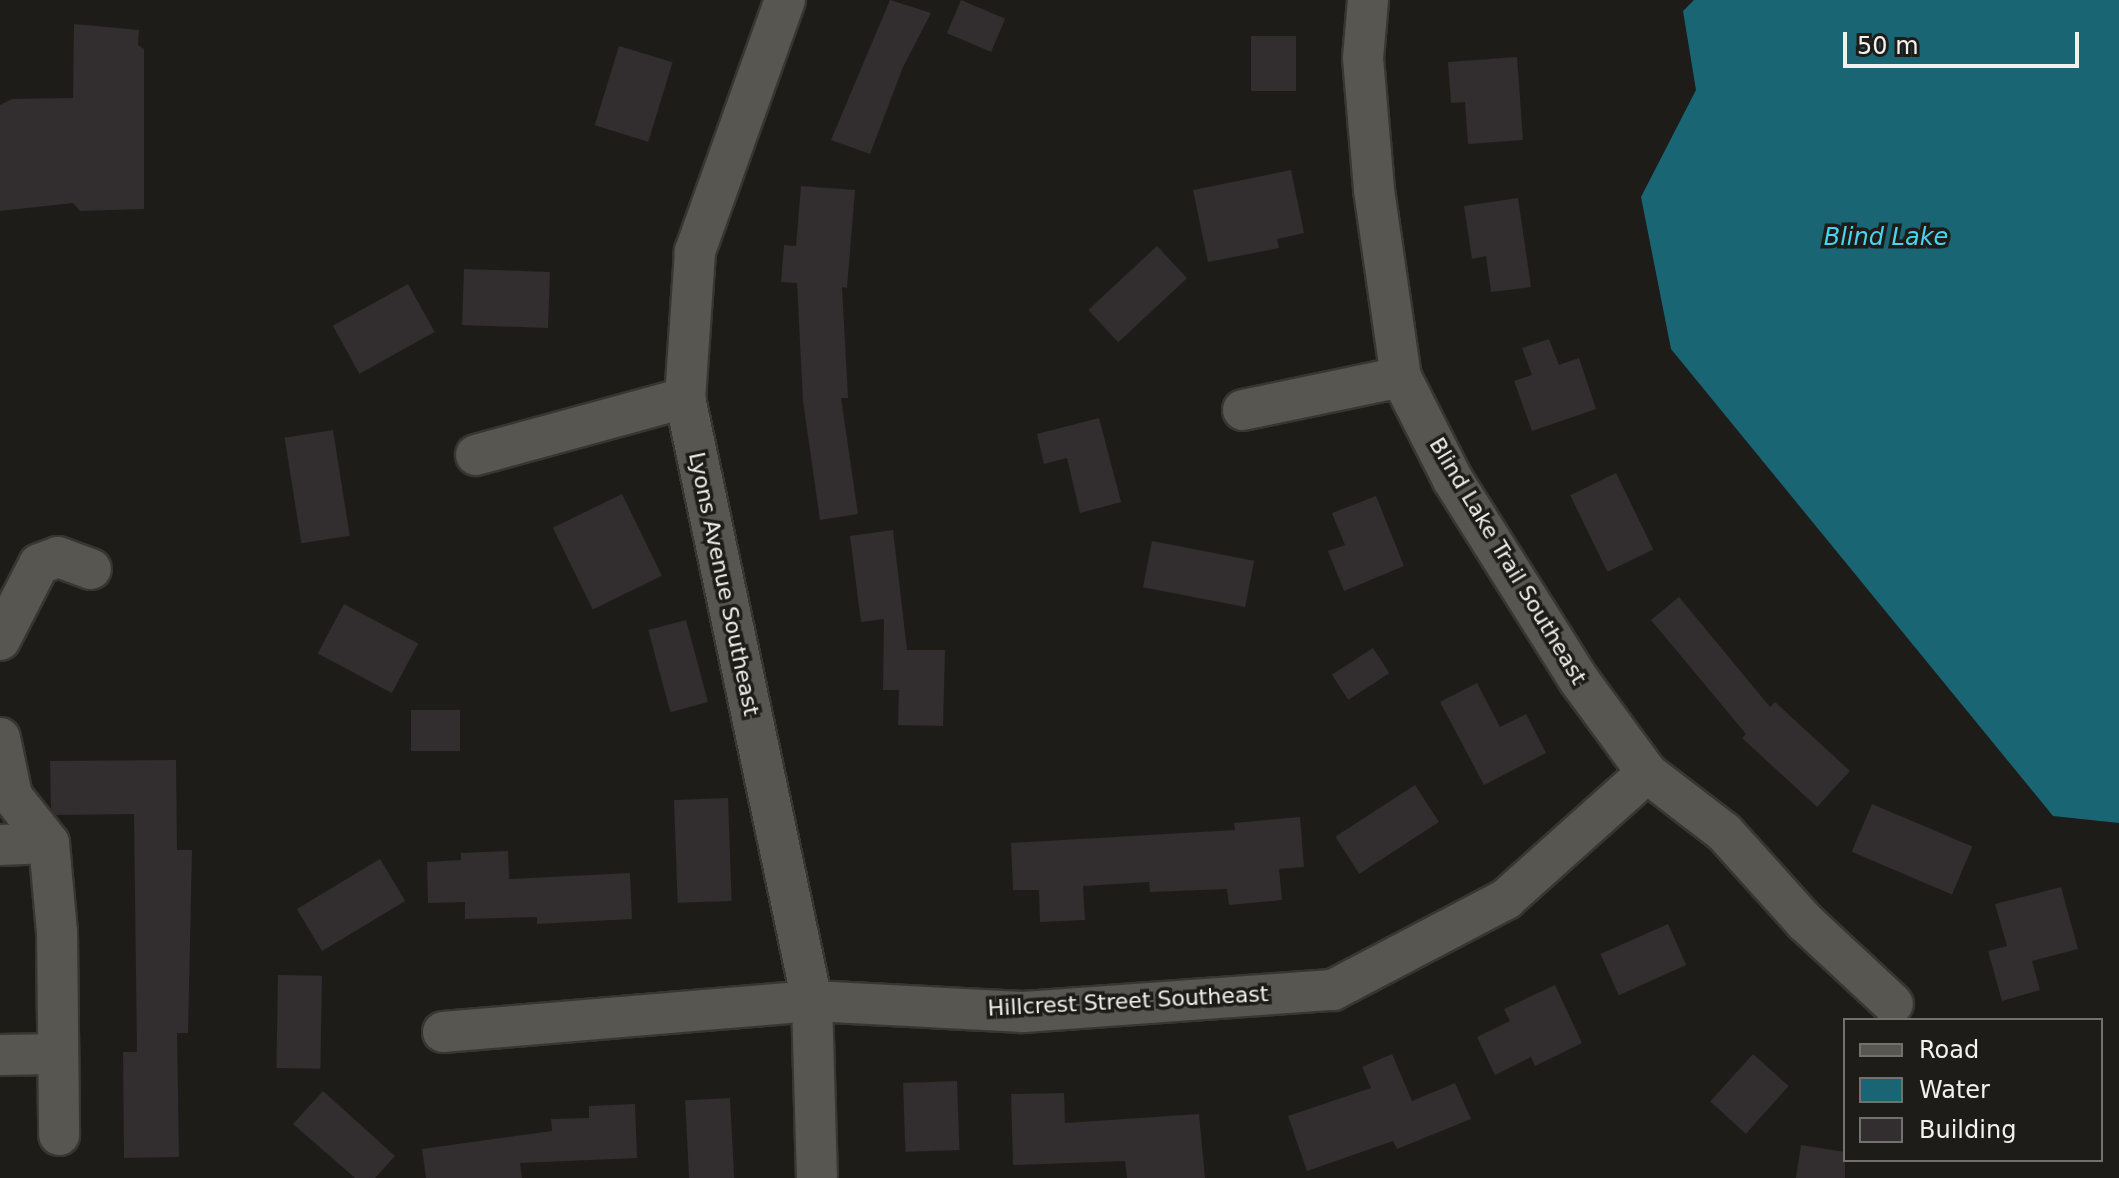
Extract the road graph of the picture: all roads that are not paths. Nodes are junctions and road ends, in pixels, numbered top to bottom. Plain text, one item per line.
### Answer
1 (785, 0) edge
2 (1368, 0) edge
3 (1401, 377) junction
4 (685, 398) junction
5 (1243, 410) dead end
6 (476, 455) dead end
7 (91, 569) dead end
8 (0, 640) edge
9 (0, 738) edge
10 (1647, 773) junction
11 (49, 843) junction
12 (0, 845) edge
13 (812, 1001) junction
14 (1893, 1004) dead end
15 (443, 1032) dead end
16 (58, 1054) junction
17 (0, 1055) edge
18 (59, 1135) dead end
19 (817, 1178) edge

1 - 4 street, Lyons Avenue Southeast
2 - 3 street, Blind Lake Trail Southeast
3 - 5 street
3 - 10 street, Blind Lake Trail Southeast
4 - 6 street
4 - 13 street, Lyons Avenue Southeast
7 - 8 street
9 - 11 street
10 - 13 street, Hillcrest Street Southeast
10 - 14 street, Blind Lake Trail Southeast
11 - 12 street
11 - 16 street
13 - 15 street, Hillcrest Street Southeast
13 - 19 street, Lyons Avenue Southeast
16 - 17 street
16 - 18 street

